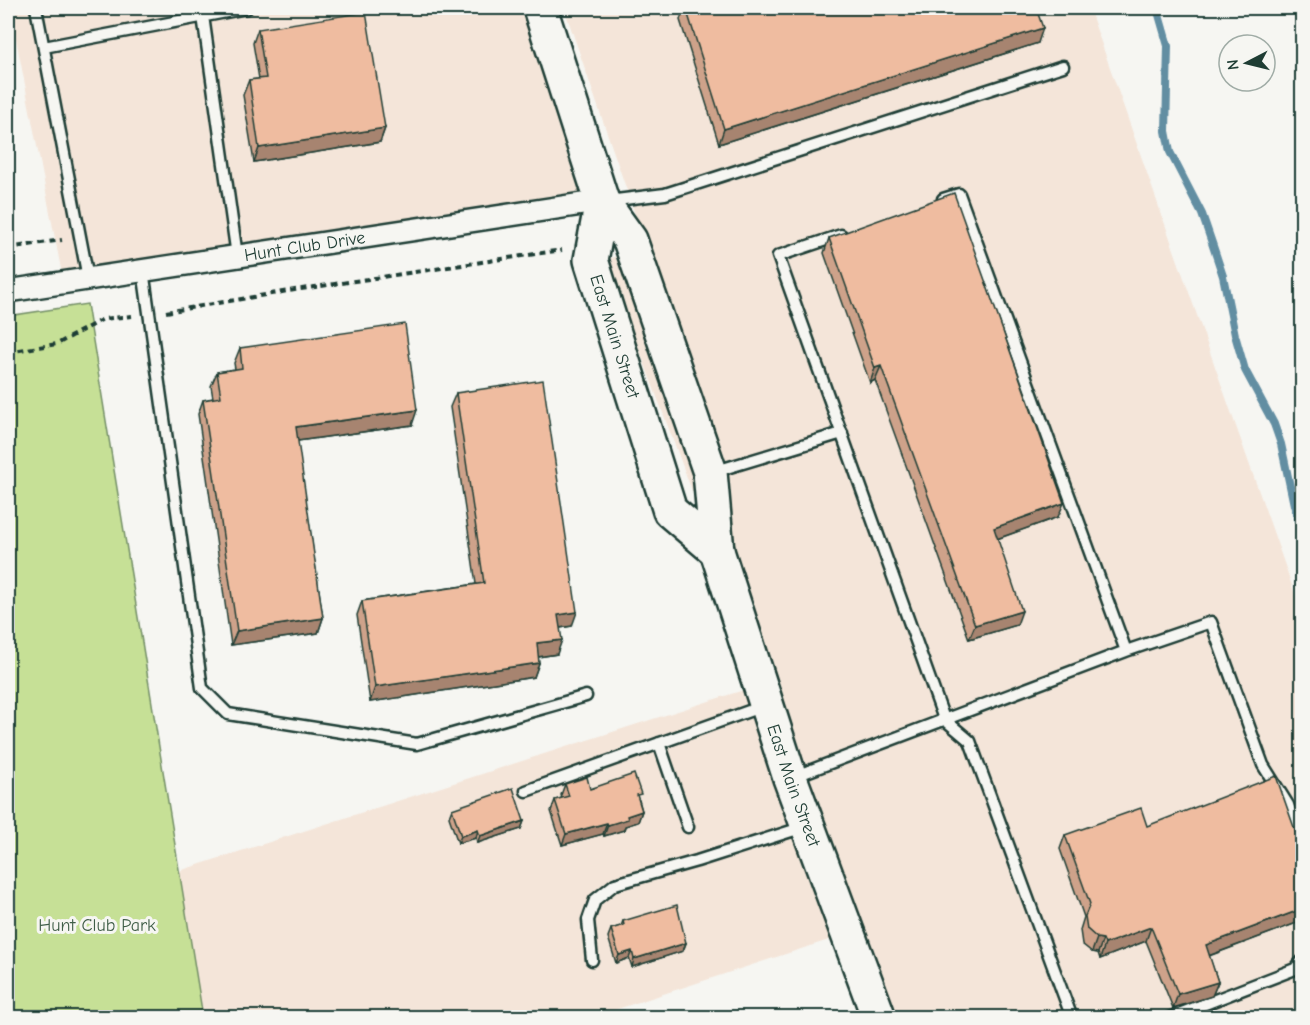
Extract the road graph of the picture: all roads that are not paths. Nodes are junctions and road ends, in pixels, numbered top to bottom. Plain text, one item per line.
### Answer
1 (36, 8) edge
2 (247, 8) edge
3 (540, 8) edge
4 (203, 16) junction
5 (44, 47) junction
6 (1063, 66) dead end
7 (602, 201) junction
8 (936, 201) edge
9 (857, 229) edge
10 (237, 256) junction
11 (142, 270) junction
12 (88, 278) junction
13 (8, 291) edge
14 (842, 433) junction
15 (710, 472) junction
16 (717, 551) junction
17 (1126, 651) junction
18 (586, 696) dead end
19 (766, 705) junction
20 (944, 719) junction
21 (659, 743) junction
22 (790, 778) junction
23 (526, 791) dead end
24 (807, 826) junction
25 (688, 827) dead end
26 (1302, 845) edge
27 (592, 960) dead end
28 (1302, 961) edge
29 (879, 1017) edge
30 (1072, 1017) edge
31 (1169, 1017) edge

1 - 5 lane
2 - 4 lane
3 - 7 main road, East Main Street
4 - 5 lane
4 - 10 lane
5 - 12 lane
6 - 7 lane
7 - 10 street, Hunt Club Drive
7 - 15 main road, East Main Street
7 - 16 main road, East Main Street
8 - 17 lane
9 - 14 lane
10 - 11 street, Hunt Club Drive
11 - 12 street, Hunt Club Drive
11 - 18 lane
12 - 13 street, Hunt Club Drive
14 - 15 lane
14 - 20 lane
15 - 16 main road, East Main Street
16 - 19 main road, East Main Street
17 - 20 lane
17 - 26 lane
19 - 21 lane
19 - 22 main road, East Main Street
20 - 22 lane
20 - 30 lane
21 - 23 lane
21 - 25 lane
22 - 24 main road, East Main Street
24 - 27 lane
24 - 29 main road, East Main Street
28 - 31 lane

